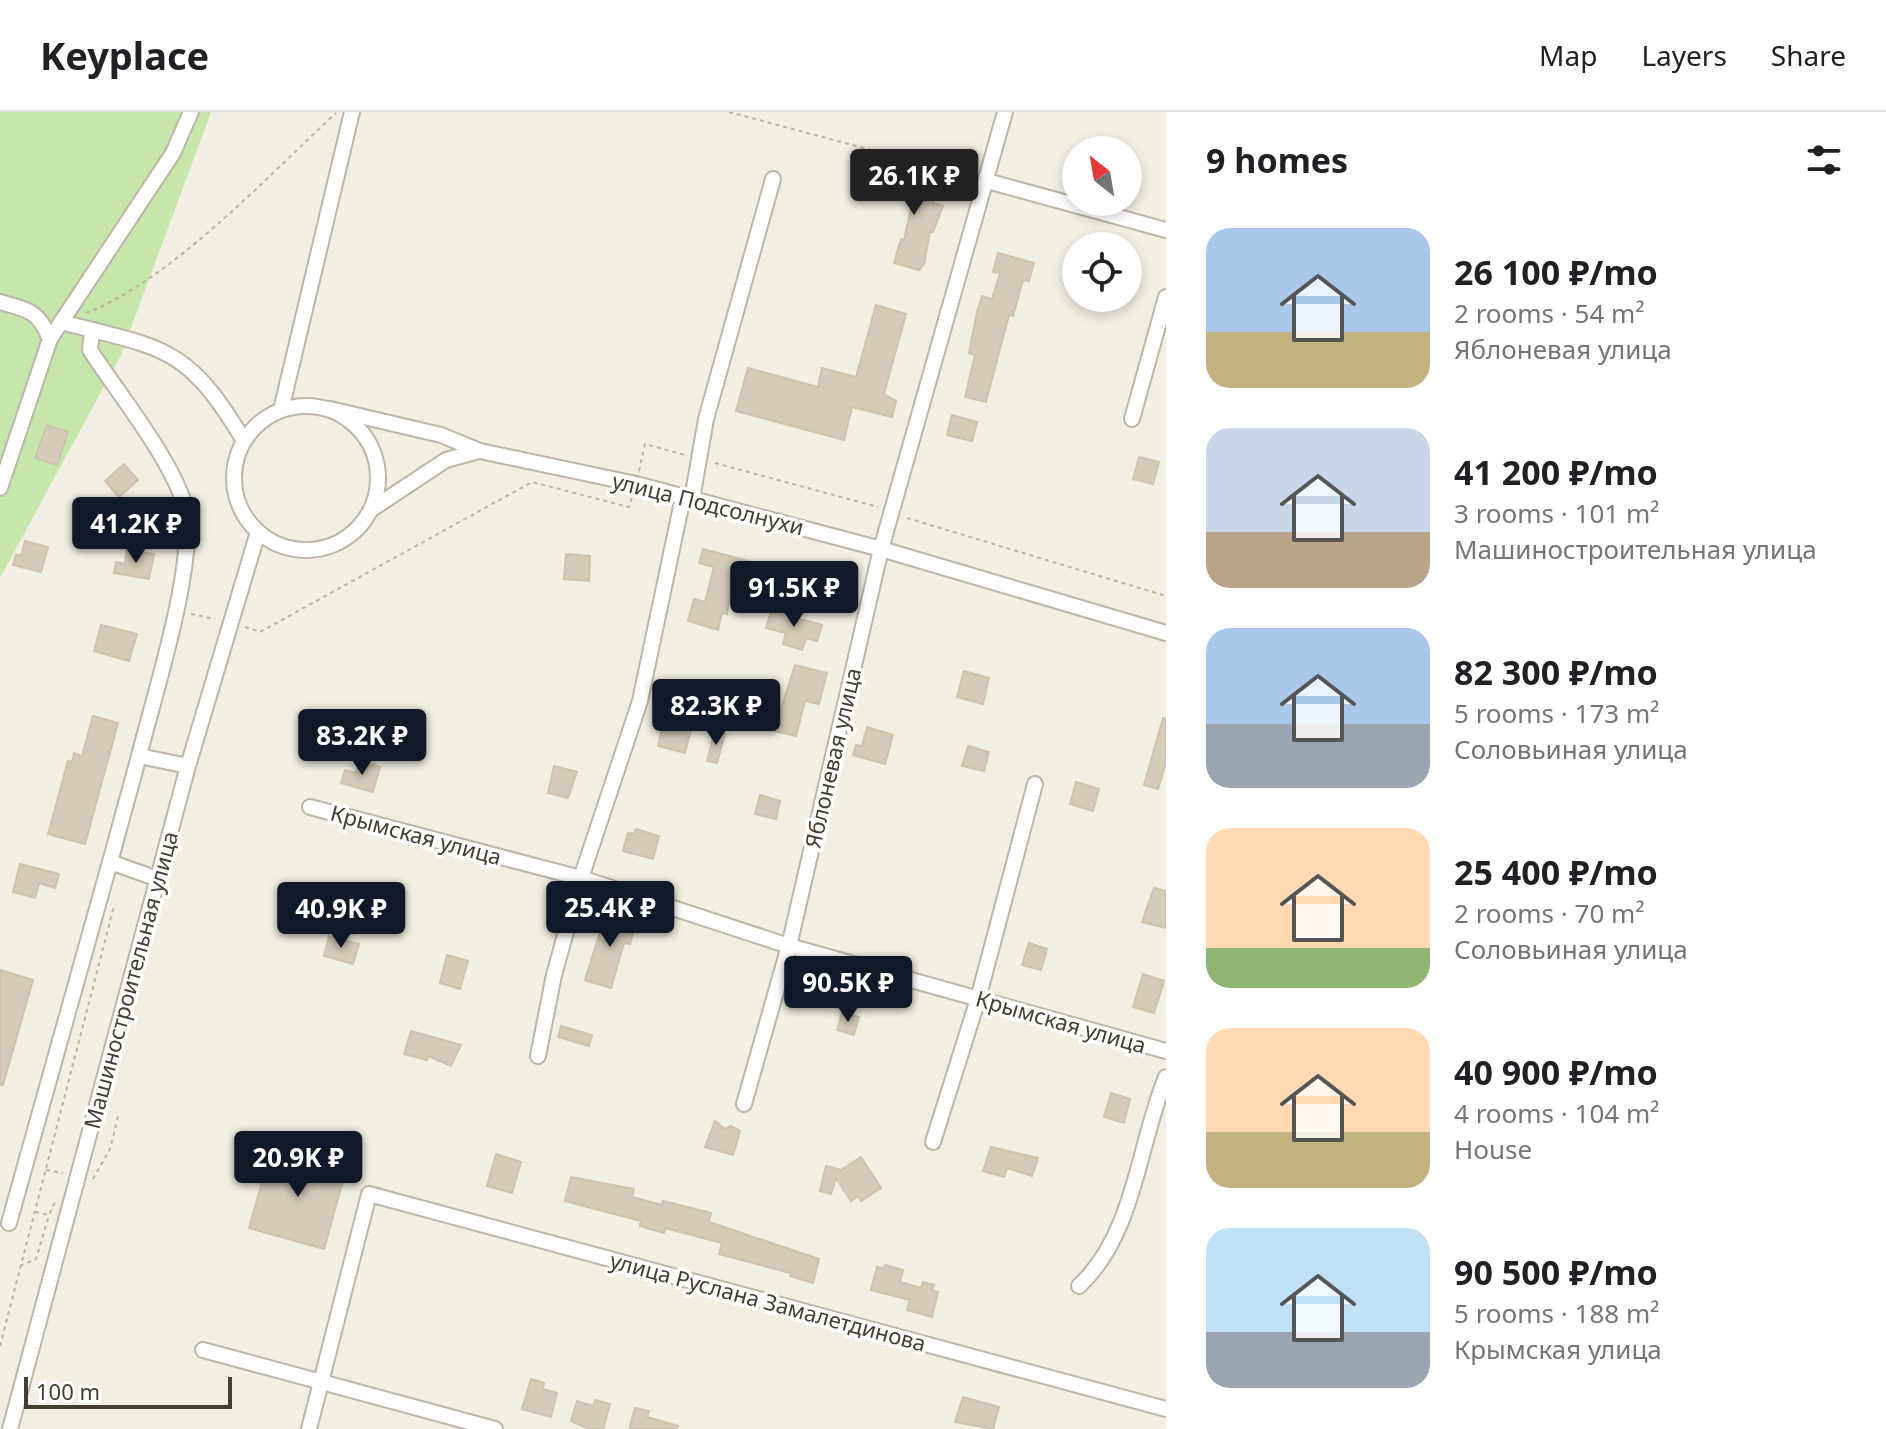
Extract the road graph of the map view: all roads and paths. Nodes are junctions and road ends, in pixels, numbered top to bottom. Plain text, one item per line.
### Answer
1 (191, 112) edge
2 (336, 112) edge
3 (352, 112) edge
4 (729, 112) edge
5 (1005, 112) edge
6 (773, 179) dead end
7 (987, 181) junction
8 (1166, 230) edge
9 (1166, 297) edge
10 (0, 302) edge
11 (61, 322) junction
12 (92, 330) junction
13 (50, 339) junction
14 (330, 409) junction
15 (281, 410) junction
16 (1132, 419) dead end
17 (244, 441) junction
18 (480, 451) junction
19 (701, 459) junction
20 (636, 484) junction
21 (0, 488) edge
22 (688, 498) junction
23 (372, 509) junction
24 (892, 511) junction
25 (258, 532) junction
26 (881, 549) junction
27 (1166, 596) edge
28 (191, 613) dead end
29 (230, 622) junction
30 (1166, 633) edge
31 (139, 756) junction
32 (188, 766) junction
33 (1035, 784) dead end
34 (310, 807) dead end
35 (110, 862) junction
36 (581, 878) junction
37 (158, 879) junction
38 (116, 898) dead end
39 (789, 946) junction
40 (978, 999) junction
41 (1166, 1051) edge
42 (538, 1056) dead end
43 (1166, 1077) edge
44 (744, 1104) dead end
45 (933, 1142) dead end
46 (55, 1202) dead end
47 (34, 1212) junction
48 (49, 1215) junction
49 (9, 1223) dead end
50 (19, 1266) junction
51 (1079, 1286) dead end
52 (0, 1346) edge
53 (203, 1350) dead end
54 (322, 1382) junction
55 (1166, 1409) edge
56 (10, 1429) edge
57 (309, 1429) edge
58 (495, 1429) edge

1 - 11 street
2 - 11 path
3 - 15 street
4 - 7 path
5 - 7 street, Яблоневая улица
6 - 19 street
7 - 8 street
7 - 24 street, Яблоневая улица
9 - 16 street
10 - 13 street
11 - 12 street
11 - 13 street
12 - 17 street
12 - 31 street
13 - 21 street
14 - 15 street
14 - 18 street, улица Подсолнухи
14 - 23 street
15 - 17 street
17 - 25 street
18 - 20 street, улица Подсолнухи
18 - 23 street
19 - 20 path
19 - 22 street
19 - 24 path
20 - 22 street, улица Подсолнухи
20 - 29 path
22 - 26 street, улица Подсолнухи
22 - 36 street
23 - 25 street
24 - 26 street, Яблоневая улица
24 - 27 path
25 - 29 street, Машиностроительная улица
26 - 30 street, улица Подсолнухи
26 - 39 street, Яблоневая улица
28 - 29 path
29 - 32 street, Машиностроительная улица
31 - 32 street
31 - 35 street
32 - 37 street, Машиностроительная улица
33 - 40 street
34 - 36 street, Крымская улица
35 - 37 street
35 - 49 street
36 - 39 street, Крымская улица
36 - 42 street
37 - 56 street, Машиностроительная улица
38 - 47 path
39 - 40 street, Крымская улица
39 - 44 street, Яблоневая улица
40 - 41 street, Крымская улица
40 - 45 street
43 - 51 street
46 - 48 path
47 - 48 path
47 - 50 path
48 - 50 path
50 - 52 path
53 - 54 street
54 - 55 street, улица Руслана Замалетдинова
54 - 57 street
54 - 58 street

